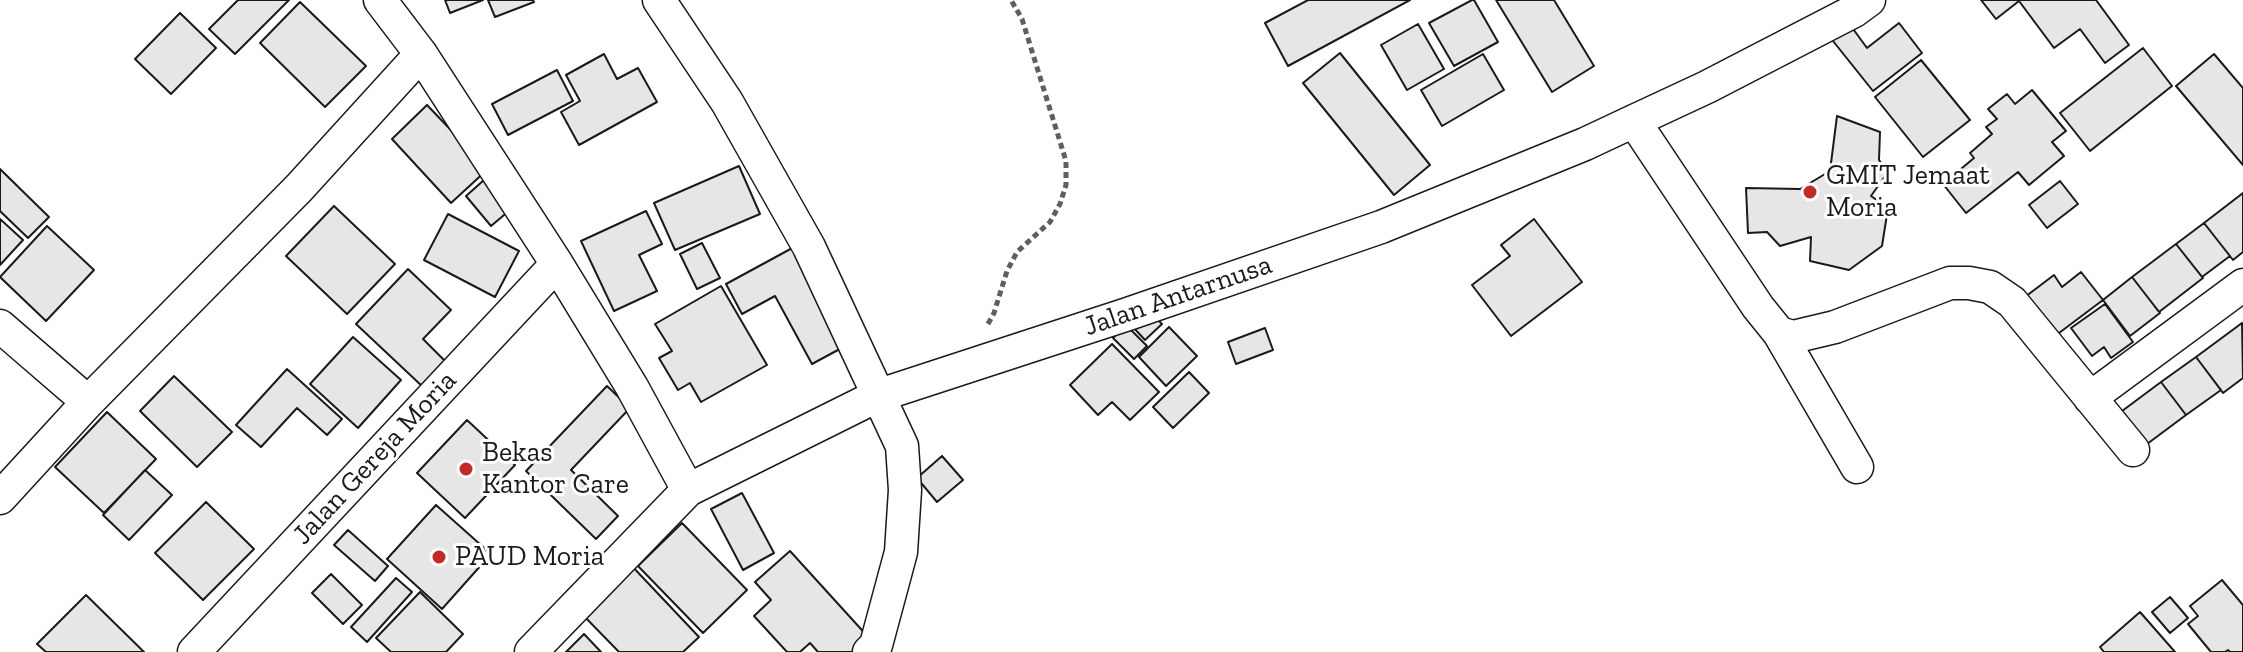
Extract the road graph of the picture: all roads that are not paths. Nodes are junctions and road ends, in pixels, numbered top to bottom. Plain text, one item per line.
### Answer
1 (380, 0) edge
2 (659, 0) edge
3 (1856, 4) edge
4 (421, 54) junction
5 (1634, 121) junction
6 (557, 264) junction
7 (2243, 285) edge
8 (0, 326) edge
9 (1779, 333) junction
10 (877, 396) junction
11 (2090, 398) junction
12 (88, 402) junction
13 (2133, 450) dead end
14 (1857, 467) dead end
15 (688, 490) junction
16 (0, 498) edge
17 (194, 652) edge
18 (531, 652) edge
19 (869, 652) edge

1 - 4 street
2 - 10 street
3 - 5 street, Jalan Antarnusa
4 - 6 street
4 - 12 street
5 - 9 street
5 - 10 street, Jalan Antarnusa
6 - 15 street
6 - 17 street, Jalan Gereja Moria
7 - 11 street
8 - 12 street
9 - 11 street
9 - 14 street
10 - 15 street, Jalan Antarnusa
10 - 19 street
11 - 13 street
12 - 16 street
15 - 18 street, Jalan Antarnusa

